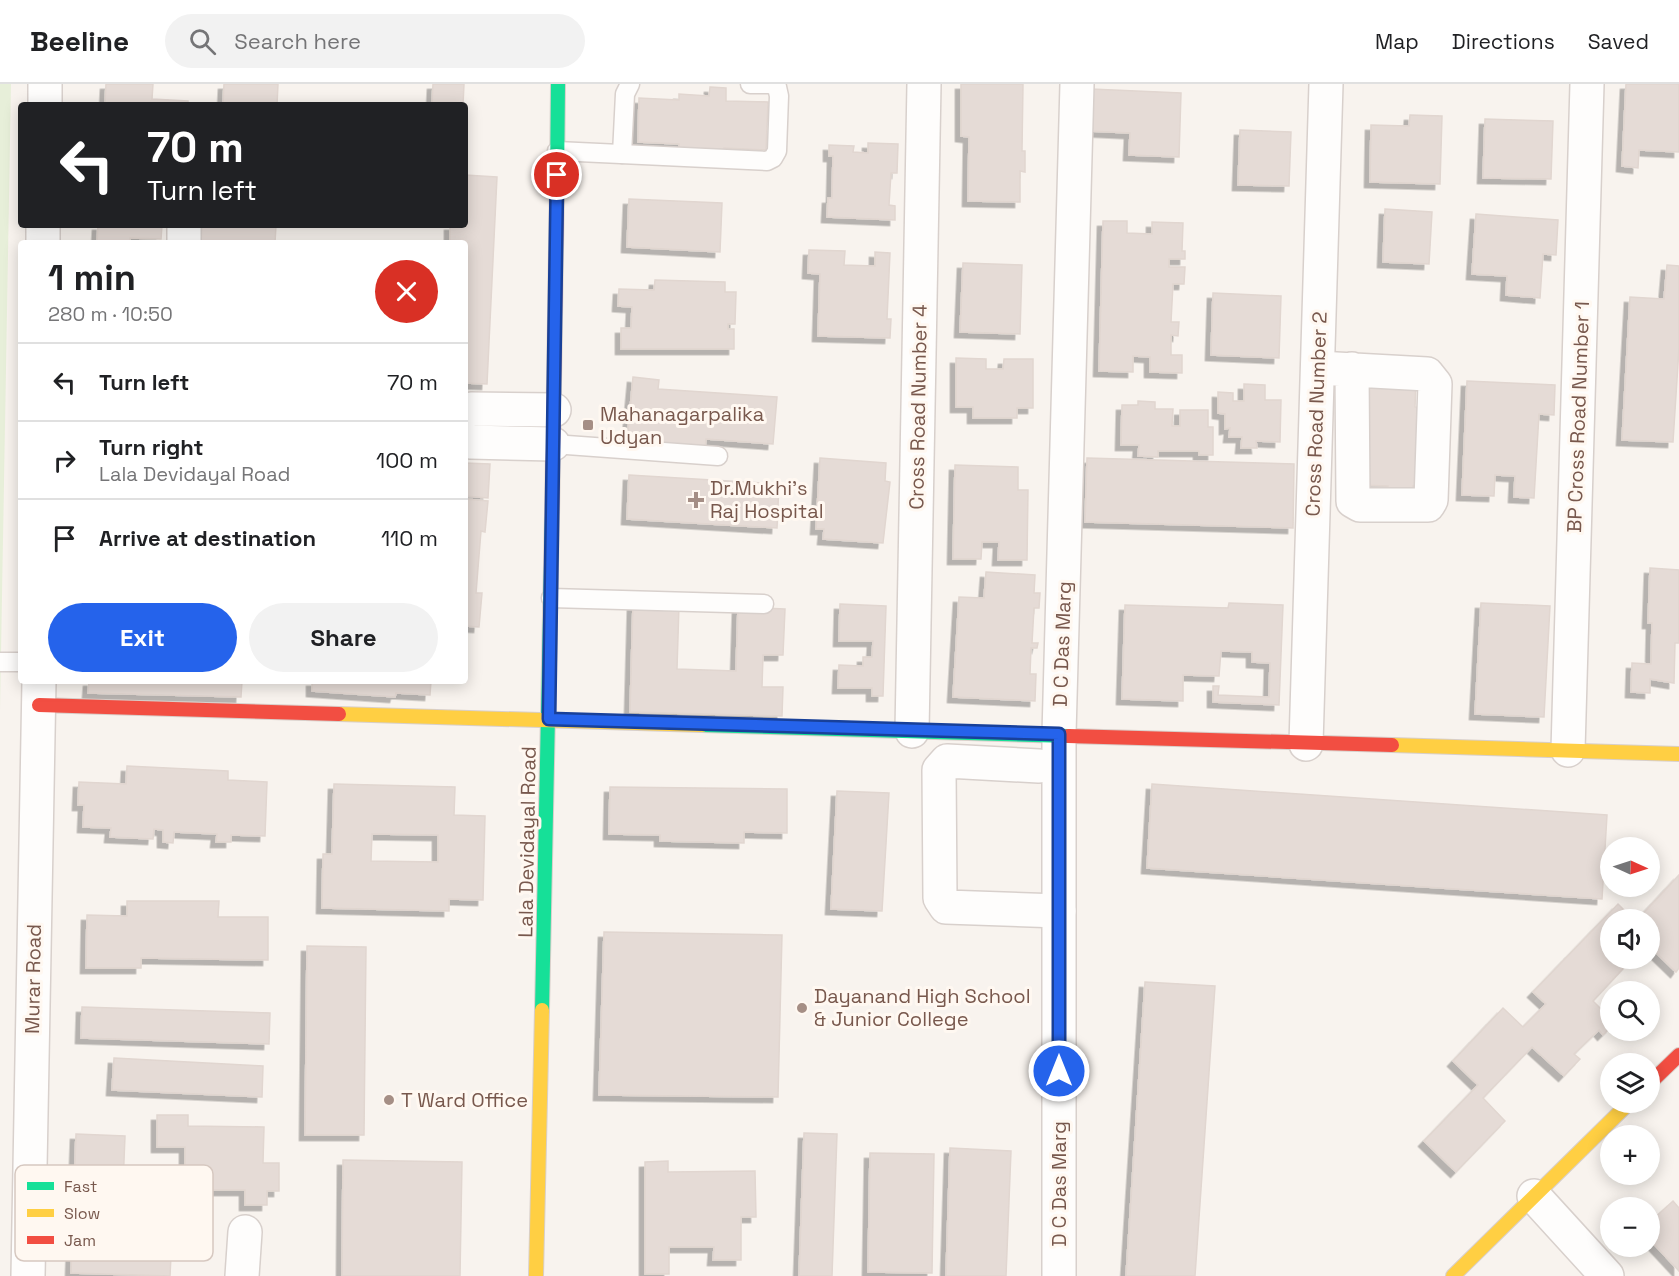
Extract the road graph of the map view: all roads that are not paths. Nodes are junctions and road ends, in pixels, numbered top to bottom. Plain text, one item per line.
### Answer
1 (45, 84) edge
2 (558, 84) edge
3 (630, 84) edge
4 (750, 84) edge
5 (924, 84) edge
6 (1077, 84) edge
7 (1326, 84) edge
8 (1587, 84) edge
9 (45, 102) edge
10 (557, 151) junction
11 (622, 154) junction
12 (1318, 368) junction
13 (1352, 369) junction
14 (468, 410) edge
15 (554, 410) junction
16 (468, 441) edge
17 (553, 444) junction
18 (718, 456) dead end
19 (551, 598) junction
20 (764, 604) dead end
21 (0, 662) edge
22 (18, 662) edge
23 (39, 693) edge
24 (549, 719) junction
25 (912, 730) junction
26 (1049, 733) junction
27 (1306, 744) junction
28 (977, 747) junction
29 (1568, 750) junction
30 (1679, 754) edge
31 (1039, 766) junction
32 (1048, 826) junction
33 (1048, 910) junction
34 (1679, 1055) edge
35 (1660, 1073) edge
36 (1619, 1113) edge
37 (30, 1165) edge
38 (1534, 1196) junction
39 (245, 1232) dead end
40 (28, 1261) edge
41 (28, 1276) edge
42 (242, 1276) edge
43 (536, 1276) edge
44 (1059, 1276) edge
45 (1452, 1276) edge
46 (1607, 1276) edge

1 - 9 street
2 - 10 street, Lala Devidayal Road
3 - 11 lane
4 - 11 lane
5 - 25 street, Cross Road Number 4
6 - 26 street, D C Das Marg
7 - 12 street, Cross Road Number 2
8 - 29 street, BP Cross Road Number 1
10 - 11 lane
10 - 15 street, Lala Devidayal Road
12 - 13 street
12 - 27 street, Cross Road Number 2
13 - 13 street
14 - 15 street
15 - 17 street, Lala Devidayal Road
16 - 17 street
17 - 18 lane
17 - 19 street, Lala Devidayal Road
19 - 20 lane
19 - 24 street, Lala Devidayal Road
21 - 22 lane
23 - 24 street
23 - 37 street, Murar Road
24 - 25 street
24 - 43 street, Lala Devidayal Road
25 - 28 street
26 - 27 street
26 - 28 street
26 - 31 street
26 - 32 street, D C Das Marg
27 - 29 street
28 - 31 street
28 - 33 street
29 - 30 street
31 - 32 street
32 - 33 street, D C Das Marg
33 - 44 street, D C Das Marg
34 - 35 street
36 - 38 street
38 - 45 street
38 - 46 street
39 - 42 street
40 - 41 street, Murar Road

